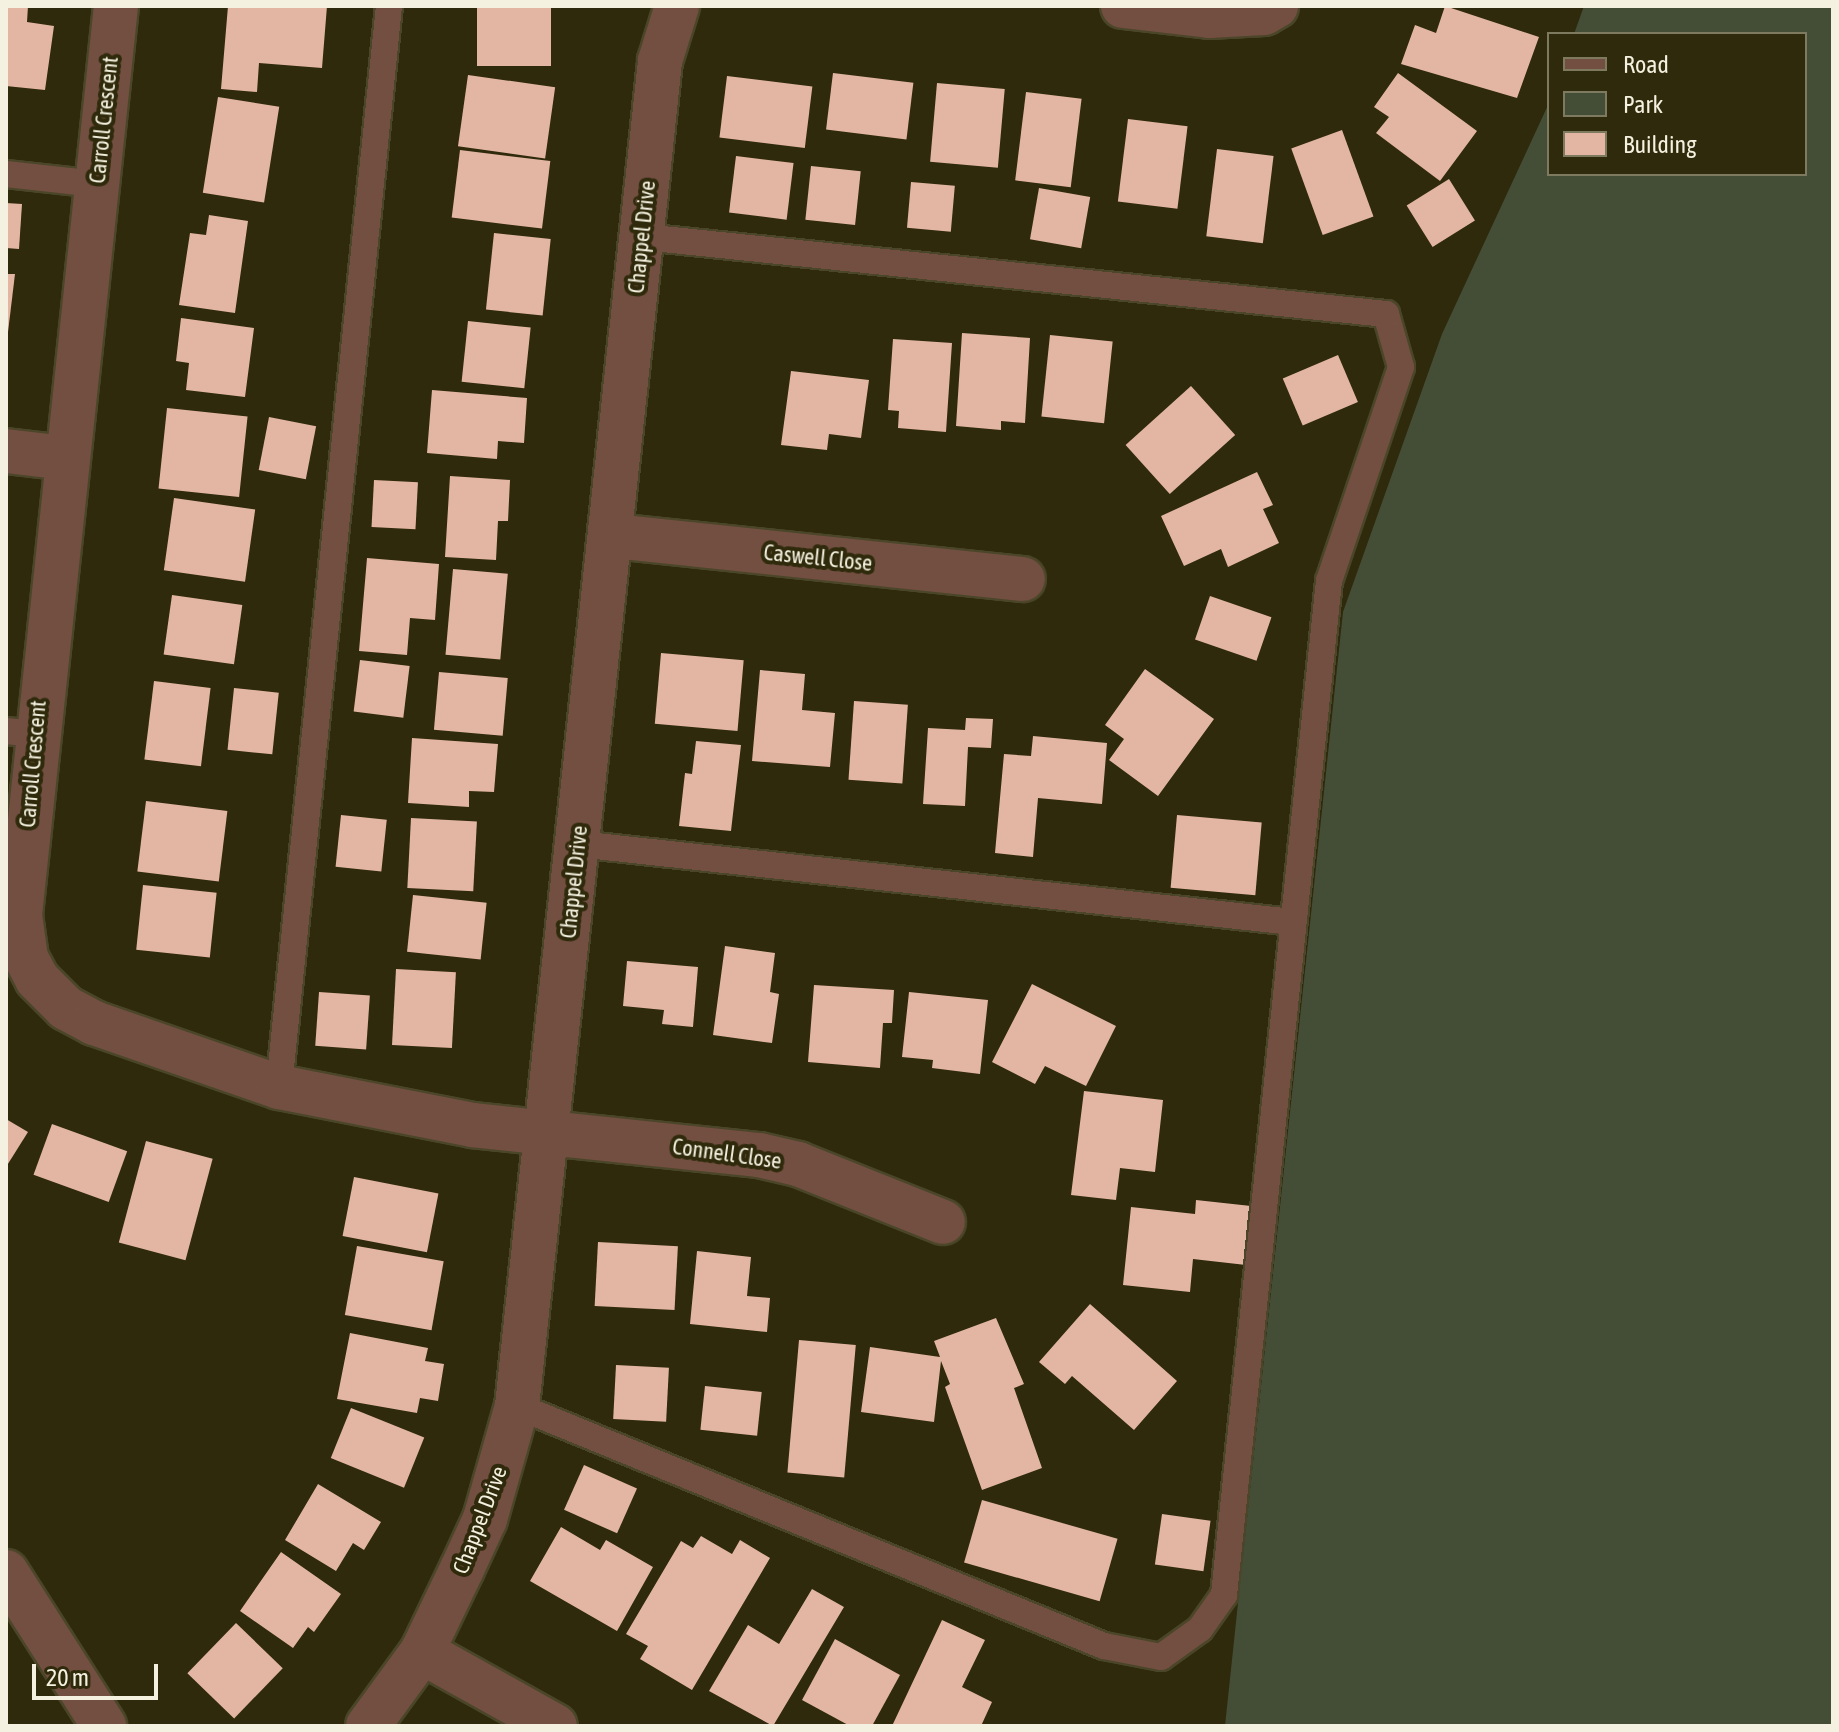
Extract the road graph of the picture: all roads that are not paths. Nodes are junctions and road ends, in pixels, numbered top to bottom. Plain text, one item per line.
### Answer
1 (116, 6) edge
2 (389, 6) edge
3 (677, 6) edge
4 (1123, 6) edge
5 (1276, 6) edge
6 (6, 174) edge
7 (97, 184) junction
8 (643, 237) junction
9 (6, 451) edge
10 (66, 458) junction
11 (613, 536) junction
12 (1023, 579) dead end
13 (21, 732) edge
14 (578, 844) junction
15 (1293, 922) junction
16 (279, 1087) junction
17 (549, 1133) junction
18 (943, 1222) dead end
19 (517, 1406) junction
20 (6, 1572) edge
21 (422, 1652) junction
22 (104, 1726) edge
23 (368, 1726) edge
24 (555, 1726) edge

1 - 7 street, Carroll Crescent
2 - 16 lane
3 - 8 street, Chappel Drive
4 - 5 street
6 - 7 lane
7 - 10 street, Carroll Crescent
8 - 11 street, Chappel Drive
8 - 15 lane
9 - 10 street
10 - 13 street, Carroll Crescent
11 - 12 street, Caswell Close
11 - 14 street, Chappel Drive
13 - 16 street, Carroll Crescent
14 - 15 lane
14 - 17 street, Chappel Drive
15 - 19 lane
16 - 17 street, Carroll Crescent
17 - 18 street, Connell Close
17 - 19 street, Chappel Drive
19 - 21 street, Chappel Drive
20 - 22 street
21 - 23 street, Chappel Drive
21 - 24 street

